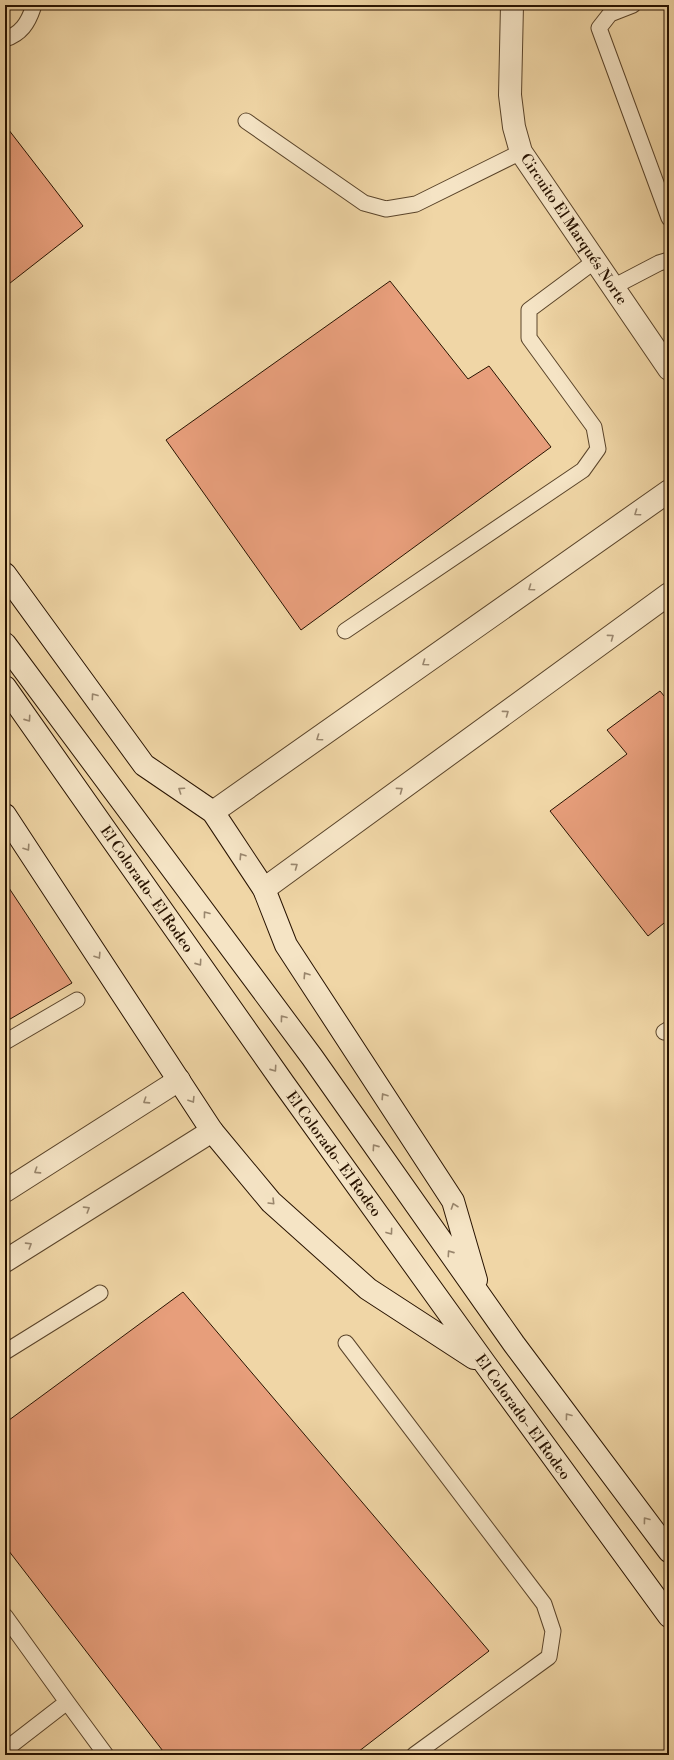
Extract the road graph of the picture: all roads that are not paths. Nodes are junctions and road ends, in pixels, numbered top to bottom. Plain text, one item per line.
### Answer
1 (31, 5) edge
2 (512, 5) edge
3 (632, 5) edge
4 (5, 39) edge
5 (246, 121) dead end
6 (521, 152) junction
7 (669, 218) edge
8 (669, 260) edge
9 (595, 261) junction
10 (613, 287) junction
11 (669, 369) edge
12 (669, 491) edge
13 (5, 574) edge
14 (669, 594) edge
15 (345, 631) dead end
16 (5, 644) edge
17 (5, 688) edge
18 (213, 812) junction
19 (5, 815) edge
20 (264, 889) junction
21 (77, 1000) dead end
22 (5, 1042) edge
23 (179, 1080) junction
24 (212, 1132) junction
25 (5, 1191) edge
26 (5, 1261) edge
27 (100, 1293) dead end
28 (480, 1297) junction
29 (346, 1343) dead end
30 (5, 1352) edge
31 (486, 1366) junction
32 (669, 1551) edge
33 (5, 1616) edge
34 (669, 1616) edge
35 (67, 1702) junction
36 (5, 1750) edge
37 (106, 1755) edge
38 (414, 1755) edge

1 - 4 lane
2 - 6 main road, Circuito El Marqués Norte
3 - 7 lane
5 - 6 lane
6 - 9 main road, Circuito El Marqués Norte
8 - 10 lane
9 - 10 main road, Circuito El Marqués Norte
9 - 15 lane
10 - 11 main road, Circuito El Marqués Norte
12 -> 18 main road
18 -> 13 main road
20 -> 14 main road
28 -> 16 main road, El Colorado- El Rodeo
17 -> 31 main road, El Colorado- El Rodeo
20 -> 18 main road
19 -> 23 main road
28 -> 20 main road
21 - 22 lane
23 -> 24 main road
23 -> 25 main road
26 -> 24 main road
24 -> 31 main road
27 - 30 lane
32 -> 28 main road, El Colorado- El Rodeo
29 - 38 lane
31 - 34 main road, El Colorado- El Rodeo
33 - 35 lane
35 - 36 lane
35 - 37 lane

